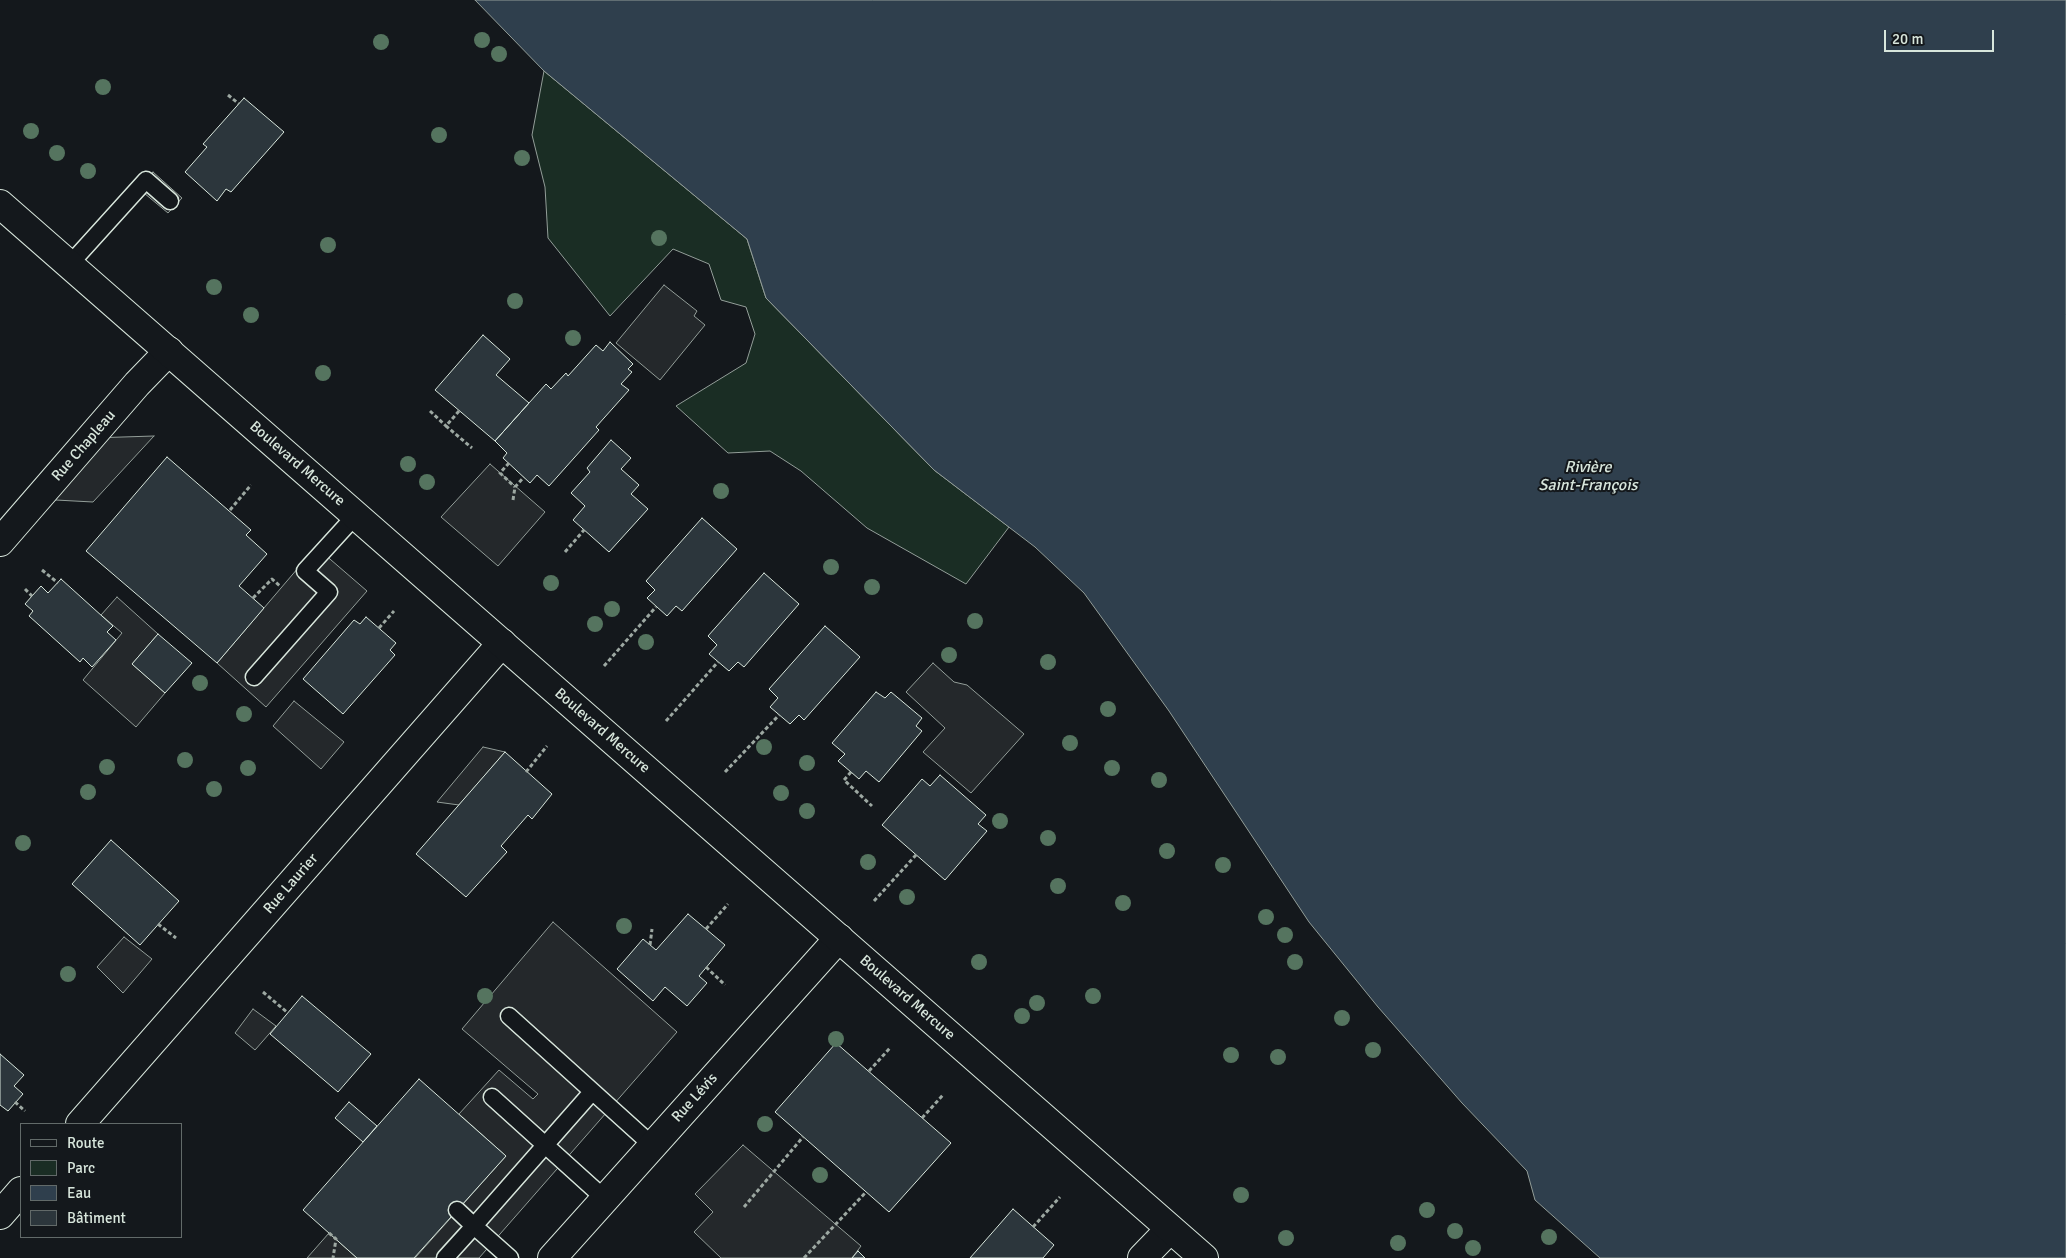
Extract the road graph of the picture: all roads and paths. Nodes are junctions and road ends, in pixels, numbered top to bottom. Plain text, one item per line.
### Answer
1 (228, 94) dead end
2 (239, 104) dead end
3 (170, 201) dead end
4 (0, 204) edge
5 (70, 264) junction
6 (169, 351) junction
7 (459, 411) dead end
8 (430, 412) dead end
9 (446, 426) junction
10 (472, 448) dead end
11 (509, 464) dead end
12 (524, 477) dead end
13 (251, 485) dead end
14 (515, 487) junction
15 (512, 500) dead end
16 (230, 510) dead end
17 (356, 516) junction
18 (584, 530) dead end
19 (0, 542) edge
20 (566, 552) dead end
21 (42, 570) dead end
22 (58, 583) dead end
23 (25, 589) dead end
24 (32, 596) dead end
25 (253, 598) dead end
26 (656, 607) dead end
27 (394, 611) dead end
28 (311, 613) junction
29 (379, 628) dead end
30 (502, 643) junction
31 (718, 662) dead end
32 (604, 666) dead end
33 (254, 677) dead end
34 (780, 715) dead end
35 (666, 721) dead end
36 (547, 746) dead end
37 (526, 772) dead end
38 (725, 772) dead end
39 (851, 772) dead end
40 (872, 806) dead end
41 (916, 855) dead end
42 (874, 901) dead end
43 (728, 904) dead end
44 (158, 924) dead end
45 (652, 929) dead end
46 (706, 929) dead end
47 (176, 938) dead end
48 (838, 938) junction
49 (650, 945) dead end
50 (706, 967) dead end
51 (725, 985) dead end
52 (263, 992) dead end
53 (288, 1013) dead end
54 (509, 1016) dead end
55 (890, 1048) dead end
56 (869, 1071) dead end
57 (592, 1092) junction
58 (943, 1094) dead end
59 (492, 1097) dead end
60 (15, 1102) dead end
61 (25, 1111) dead end
62 (922, 1118) dead end
63 (81, 1123) edge
64 (803, 1137) dead end
65 (546, 1145) junction
66 (653, 1146) junction
67 (20, 1192) edge
68 (866, 1192) dead end
69 (1060, 1197) dead end
70 (605, 1199) junction
71 (744, 1207) dead end
72 (457, 1210) dead end
73 (0, 1215) edge
74 (474, 1226) junction
75 (1033, 1227) dead end
76 (1170, 1229) junction
77 (329, 1233) dead end
78 (333, 1258) edge
79 (445, 1258) edge
80 (510, 1258) edge
81 (552, 1258) edge
82 (804, 1258) edge
83 (1142, 1258) edge
84 (1204, 1258) edge

1 - 2 path
3 - 5 lane
4 - 5 street, Boulevard Mercure
5 - 6 street, Boulevard Mercure
6 - 17 street, Boulevard Mercure
6 - 19 street, Rue Chapleau
7 - 9 path
8 - 9 path
9 - 10 path
11 - 14 path
12 - 14 path
13 - 16 path
14 - 15 path
17 - 28 lane
17 - 30 street, Boulevard Mercure
18 - 20 path
21 - 22 path
23 - 24 path
25 - 28 path
26 - 32 path
27 - 29 path
28 - 33 lane
30 - 48 street, Boulevard Mercure
30 - 63 street, Rue Laurier
31 - 35 path
34 - 38 path
36 - 37 path
39 - 40 path
41 - 42 path
43 - 46 path
44 - 47 path
45 - 49 path
48 - 66 street, Rue Lévis
48 - 76 street, Boulevard Mercure
50 - 51 path
52 - 53 path
54 - 57 lane
55 - 56 path
57 - 65 lane
57 - 66 lane
58 - 62 path
59 - 65 lane
60 - 61 path
64 - 71 path
65 - 70 lane
65 - 74 lane
66 - 70 street, Rue Lévis
67 - 73 street
68 - 82 path
69 - 75 path
70 - 81 street, Rue Lévis
72 - 74 lane
74 - 79 lane
74 - 80 lane
76 - 83 street
76 - 84 street, Boulevard Mercure
77 - 78 path

